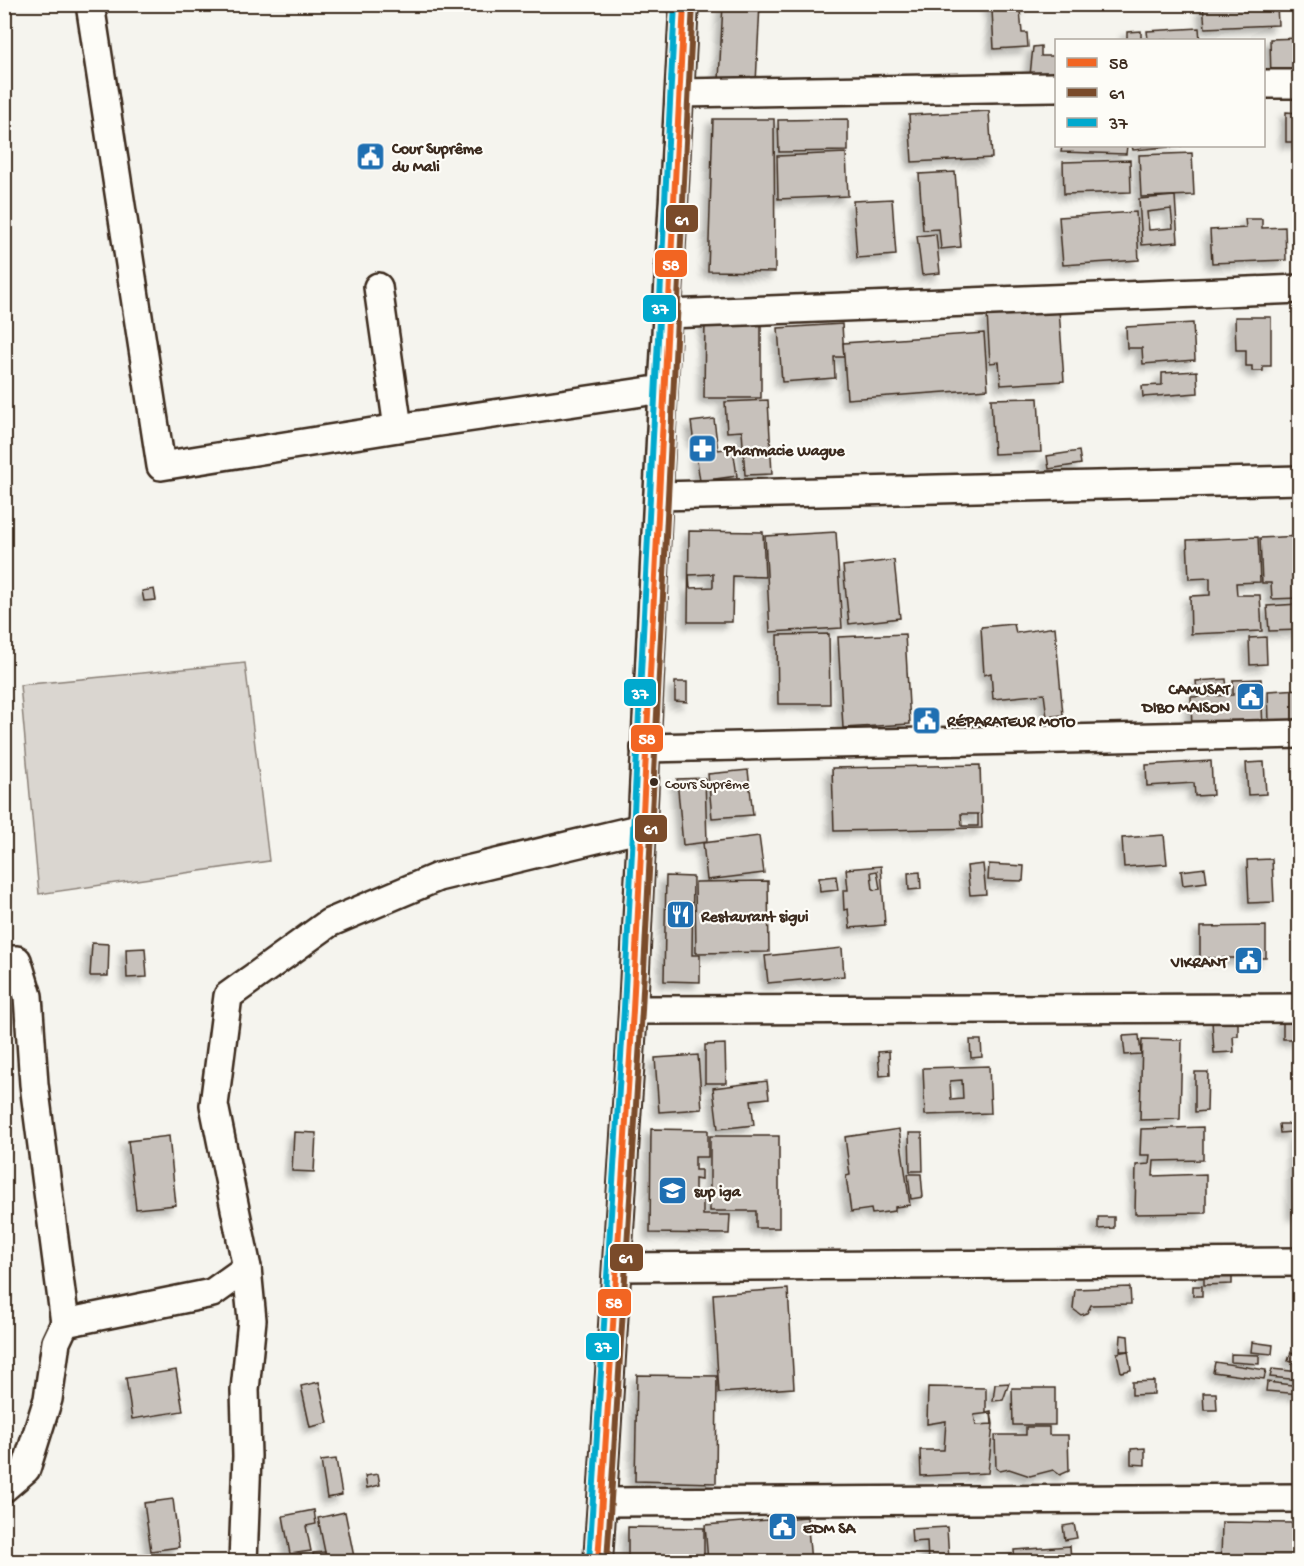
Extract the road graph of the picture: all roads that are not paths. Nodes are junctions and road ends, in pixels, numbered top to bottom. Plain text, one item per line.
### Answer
1 (90, 4) edge
2 (684, 4) edge
3 (1265, 84) edge
4 (1299, 84) edge
5 (1055, 87) edge
6 (680, 93) junction
7 (378, 287) dead end
8 (1299, 289) edge
9 (667, 314) junction
10 (663, 389) junction
11 (398, 428) junction
12 (1299, 480) edge
13 (658, 496) junction
14 (1299, 734) edge
15 (645, 748) junction
16 (642, 828) junction
17 (4, 960) edge
18 (1299, 1008) edge
19 (633, 1010) junction
20 (1299, 1262) edge
21 (617, 1267) junction
22 (247, 1268) junction
23 (65, 1323) junction
24 (4, 1488) edge
25 (1299, 1498) edge
26 (602, 1502) junction
27 (243, 1562) edge
28 (598, 1562) edge

1 - 11 street
2 - 6 street
3 - 4 street
5 - 6 street
6 - 9 street
7 - 11 street
8 - 9 street
9 - 10 street
10 - 11 street
10 - 13 street
12 - 13 street
13 - 15 street
14 - 15 street
15 - 16 street
16 - 19 street
16 - 22 street
17 - 23 street
18 - 19 street
19 - 21 street
20 - 21 street
21 - 26 street
22 - 23 street
22 - 27 street
23 - 24 street
25 - 26 street
26 - 28 street

